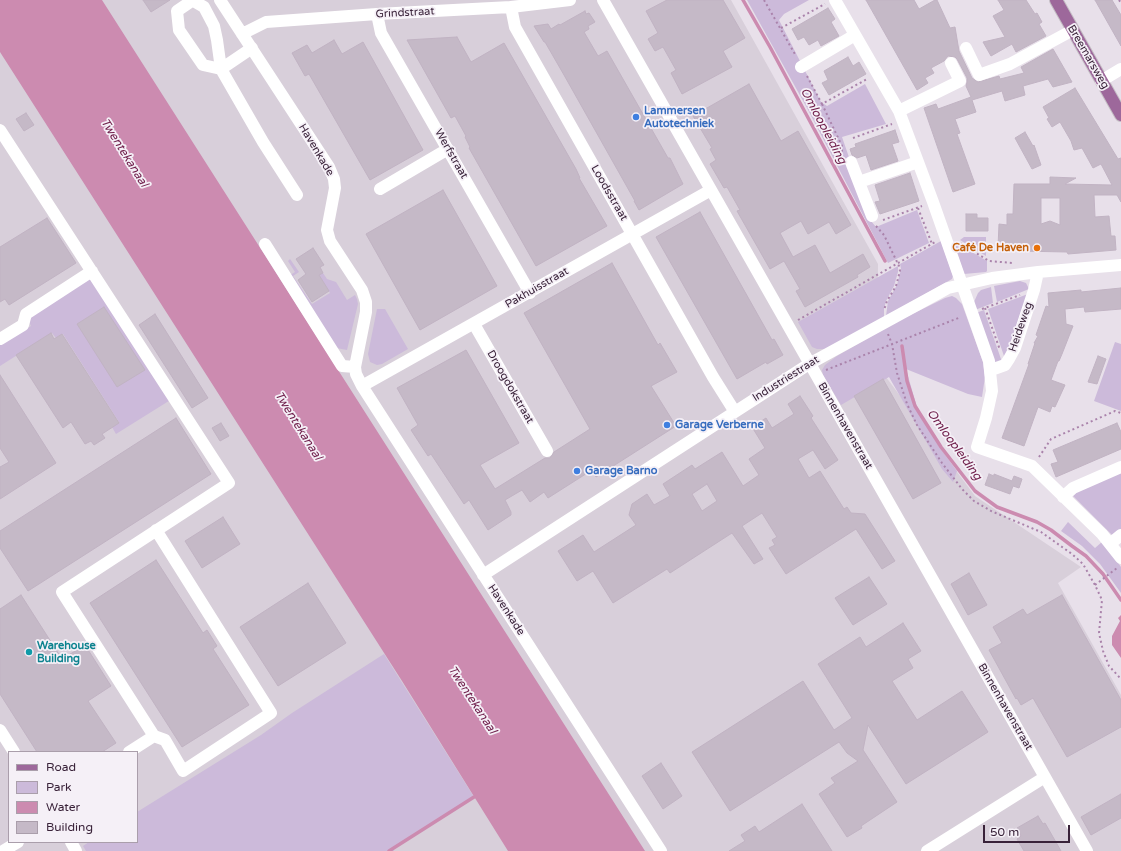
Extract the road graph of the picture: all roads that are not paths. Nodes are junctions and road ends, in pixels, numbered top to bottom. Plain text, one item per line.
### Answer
1 (193, 0) edge
2 (220, 0) edge
3 (570, 0) edge
4 (603, 0) edge
5 (1056, 0) edge
6 (830, 2) edge
7 (511, 7) junction
8 (377, 14) junction
9 (1073, 30) junction
10 (242, 34) junction
11 (856, 35) junction
12 (252, 48) junction
13 (966, 48) dead end
14 (951, 63) dead end
15 (801, 66) road end
16 (221, 69) junction
17 (1121, 70) edge
18 (1102, 81) junction
19 (1121, 114) edge
20 (901, 116) junction
21 (0, 130) edge
22 (448, 149) junction
23 (851, 162) dead end
24 (918, 162) junction
25 (859, 182) junction
26 (380, 189) dead end
27 (711, 190) junction
28 (297, 195) dead end
29 (877, 218) road end
30 (632, 234) junction
31 (265, 244) dead end
32 (1121, 265) edge
33 (92, 271) junction
34 (1038, 272) junction
35 (961, 284) junction
36 (530, 292) junction
37 (474, 324) junction
38 (0, 339) edge
39 (355, 367) junction
40 (812, 369) junction
41 (991, 370) junction
42 (362, 386) junction
43 (735, 412) junction
44 (546, 451) dead end
45 (1121, 467) edge
46 (1063, 497) junction
47 (156, 530) junction
48 (1121, 535) edge
49 (1110, 544) junction
50 (1121, 558) edge
51 (483, 575) junction
52 (0, 730) edge
53 (154, 736) junction
54 (13, 751) edge
55 (131, 751) edge
56 (1045, 777) junction
57 (16, 843) edge
58 (4, 851) edge
59 (661, 851) edge
60 (927, 851) edge
61 (1087, 851) edge

1 - 16 street
1 - 16 street
2 - 10 street, Havenkade
3 - 7 street, Grindstraat
4 - 27 street, Binnenhavenstraat
5 - 9 main road, Breemarsweg
6 - 11 street
7 - 8 street, Grindstraat
7 - 30 street, Loodsstraat
8 - 10 street, Grindstraat
8 - 22 street, Werfstraat
9 - 13 street
9 - 18 main road, Breemarsweg
10 - 12 street, Havenkade
11 - 15 street
11 - 20 street
12 - 16 street
12 - 39 street, Havenkade
14 - 20 street
16 - 28 street
17 - 18 street
18 - 19 main road, Breemarsweg
20 - 24 street
21 - 33 street
22 - 26 street
22 - 36 street, Werfstraat
23 - 25 street
24 - 25 street
24 - 35 street
25 - 29 street
27 - 30 street, Pakhuisstraat
27 - 40 street, Binnenhavenstraat
30 - 36 street, Pakhuisstraat
30 - 43 street, Loodsstraat
31 - 39 street
32 - 34 street, Industriestraat
33 - 38 street
33 - 47 street
34 - 35 street, Industriestraat
34 - 41 street, Heideweg
35 - 40 street, Industriestraat
35 - 41 street
36 - 37 street, Pakhuisstraat
37 - 42 street, Pakhuisstraat
37 - 44 street, Droogdokstraat
39 - 42 street, Havenkade
40 - 43 street, Industriestraat
40 - 56 street, Binnenhavenstraat
41 - 46 street
42 - 51 street, Havenkade
43 - 51 street, Industriestraat
45 - 46 street
46 - 49 street
47 - 53 street
47 - 53 street
48 - 49 street
49 - 50 street
51 - 59 street, Havenkade
52 - 54 street
53 - 55 street
56 - 60 street
56 - 61 street, Binnenhavenstraat
57 - 58 street

